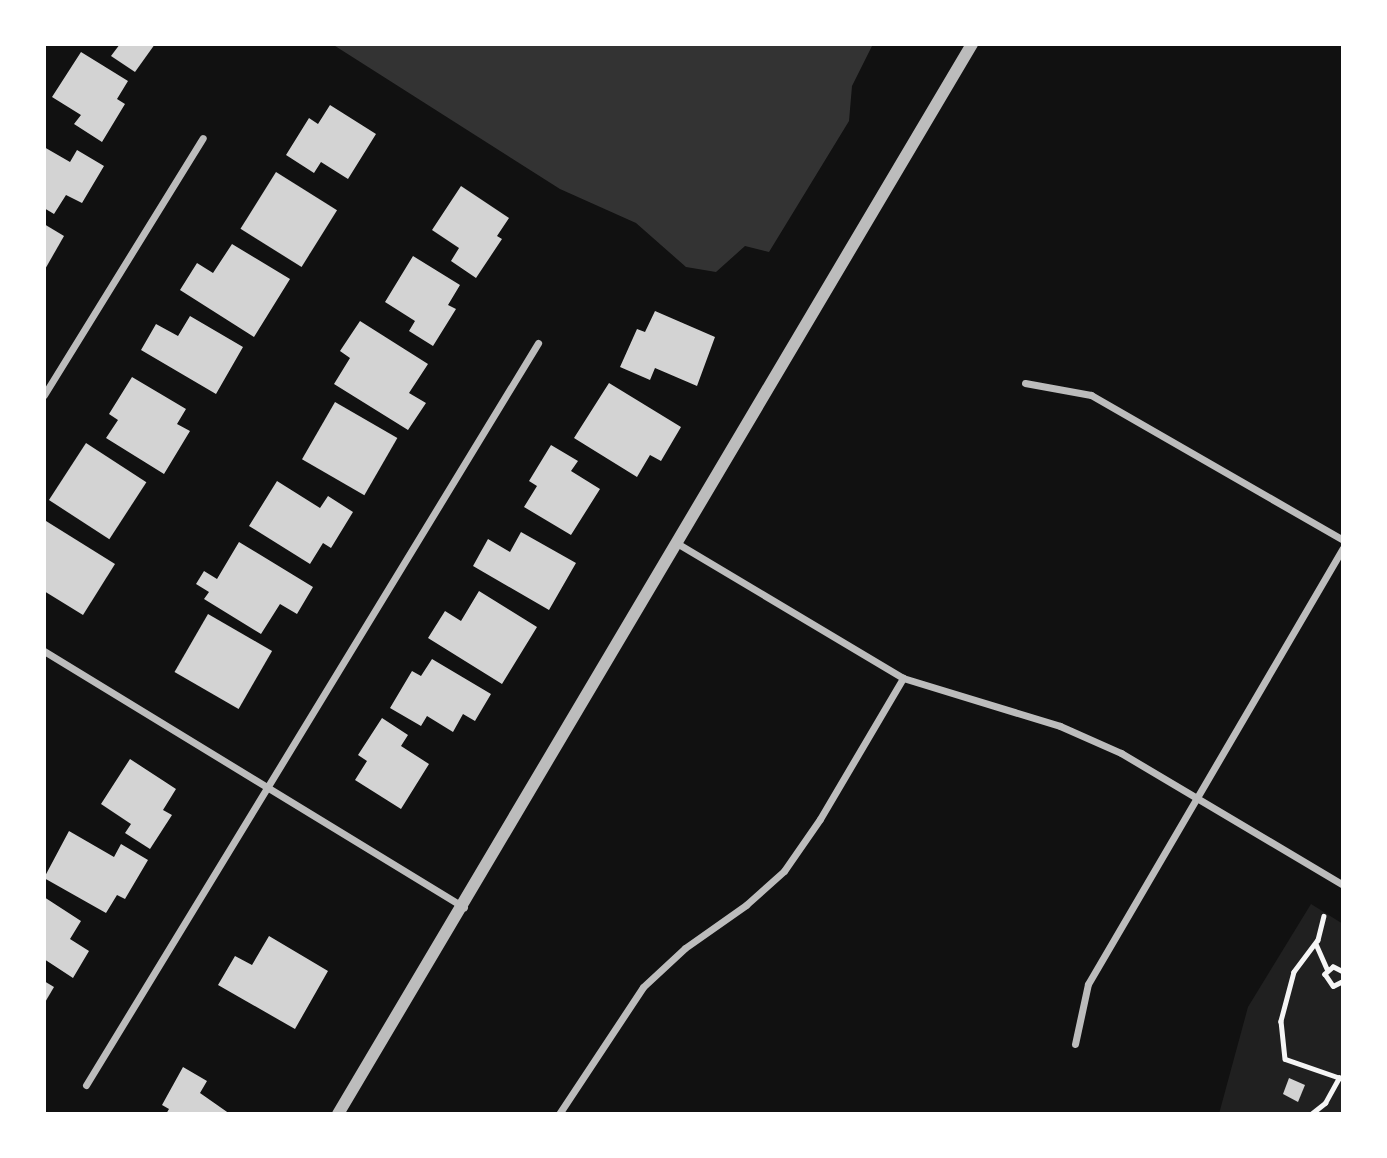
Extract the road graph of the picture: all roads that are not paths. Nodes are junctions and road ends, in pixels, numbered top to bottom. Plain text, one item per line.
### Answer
1 (972, 44) edge
2 (203, 138) dead end
3 (538, 343) dead end
4 (1025, 383) dead end
5 (44, 396) edge
6 (1343, 540) edge
7 (675, 542) junction
8 (1343, 548) edge
9 (44, 651) edge
10 (903, 678) junction
11 (267, 787) junction
12 (1196, 799) junction
13 (1343, 885) edge
14 (464, 907) junction
15 (1075, 1044) dead end
16 (86, 1085) dead end
17 (338, 1114) edge
18 (559, 1114) edge

1 - 7 street
2 - 5 street
3 - 11 street
4 - 6 street
7 - 10 street
7 - 14 street
8 - 12 street
9 - 11 street
10 - 12 street
10 - 18 street
11 - 14 street
11 - 16 street
12 - 13 street
12 - 15 street
14 - 17 street

